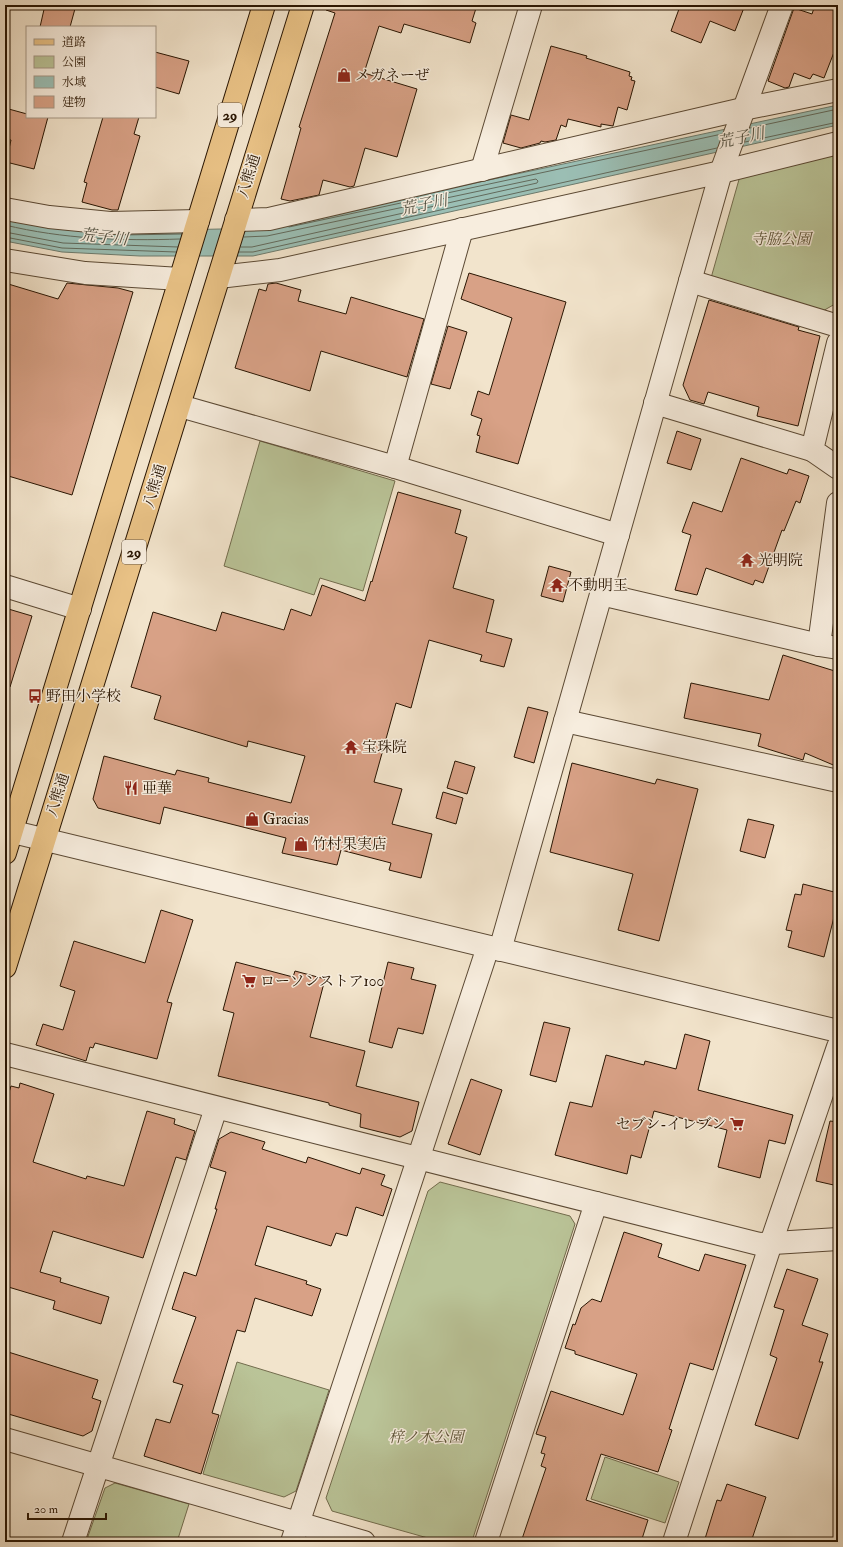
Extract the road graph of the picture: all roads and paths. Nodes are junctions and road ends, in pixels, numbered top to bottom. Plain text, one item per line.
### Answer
1 (264, 5) edge
2 (303, 5) edge
3 (531, 5) edge
4 (782, 5) edge
5 (838, 90) edge
6 (741, 114) junction
7 (838, 143) edge
8 (723, 165) junction
9 (482, 170) junction
10 (5, 209) edge
11 (235, 222) junction
12 (197, 223) junction
13 (462, 229) junction
14 (5, 260) edge
15 (221, 270) junction
16 (182, 274) junction
17 (690, 280) junction
18 (838, 326) edge
19 (838, 343) edge
20 (655, 403) junction
21 (180, 406) junction
22 (812, 450) junction
23 (395, 467) junction
24 (838, 468) edge
25 (838, 503) edge
26 (618, 535) junction
27 (5, 586) edge
28 (601, 594) junction
29 (80, 609) junction
30 (829, 647) edge
31 (565, 722) junction
32 (838, 781) edge
33 (8, 831) edge
34 (44, 840) junction
35 (5, 853) edge
36 (494, 948) junction
37 (5, 967) edge
38 (838, 1031) edge
39 (838, 1046) edge
40 (5, 1054) edge
41 (216, 1108) junction
42 (418, 1158) junction
43 (596, 1203) junction
44 (838, 1239) edge
45 (771, 1243) junction
46 (5, 1439) edge
47 (98, 1465) junction
48 (295, 1532) edge
49 (73, 1542) edge
50 (364, 1542) edge
51 (486, 1542) edge
52 (674, 1542) edge

1 - 12 main road, 29
2 - 11 main road, 八熊通 / 29
3 - 9 street
4 - 6 street
5 - 6 street
6 - 8 street
6 - 9 street
7 - 8 street
8 - 13 street
8 - 17 street
9 - 11 street
10 - 12 street
11 - 15 main road, 八熊通 / 29
12 - 16 main road, 29
13 - 15 street
13 - 23 street
14 - 16 street
15 - 21 main road, 八熊通 / 29
16 - 29 main road, 29
17 - 18 street
17 - 20 street
19 - 22 street
20 - 22 street
20 - 26 street
21 - 23 street
21 - 34 main road, 八熊通 / 29
22 - 24 street
23 - 26 street
25 - 30 street
26 - 28 street
27 - 29 street
28 - 30 street
28 - 31 street
29 - 33 main road, 29
31 - 32 street
31 - 36 street
33 - 34 street
33 - 35 main road, 29
34 - 36 street
34 - 37 main road, 八熊通 / 29
36 - 38 street
36 - 42 street
39 - 45 street
40 - 41 street
41 - 42 street
41 - 47 street
42 - 43 street
42 - 48 street
43 - 45 street
43 - 51 street
44 - 45 street
45 - 52 street
46 - 47 street
47 - 48 street
47 - 49 street
48 - 50 street

